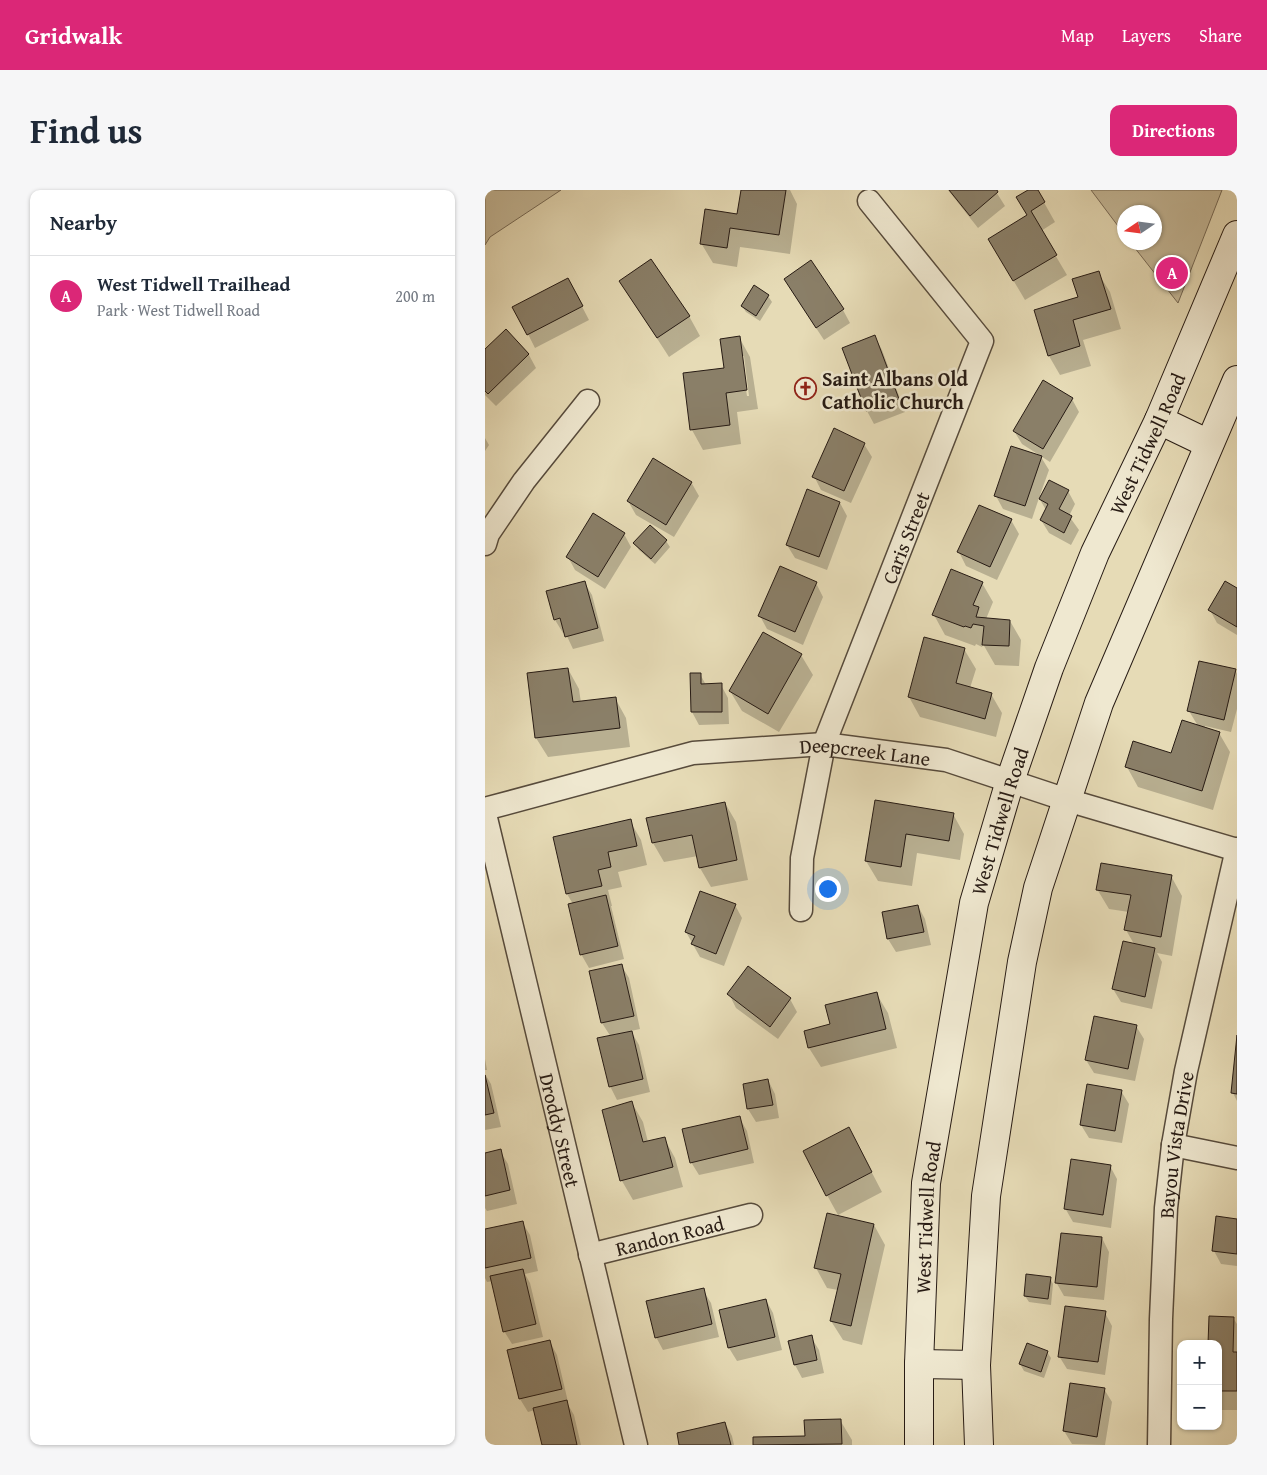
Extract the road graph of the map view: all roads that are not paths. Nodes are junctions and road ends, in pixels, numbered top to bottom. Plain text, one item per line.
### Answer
1 (869, 201) dead end
2 (1237, 235) edge
3 (1237, 380) edge
4 (588, 401) dead end
5 (1159, 420) junction
6 (1209, 444) junction
7 (485, 544) edge
8 (825, 744) junction
9 (1010, 781) junction
10 (1067, 800) junction
11 (485, 809) edge
12 (485, 814) edge
13 (1237, 850) edge
14 (801, 910) dead end
15 (1173, 1146) junction
16 (1237, 1158) edge
17 (751, 1215) dead end
18 (590, 1255) junction
19 (919, 1364) junction
20 (975, 1365) junction
21 (636, 1445) edge
22 (919, 1445) edge
23 (979, 1445) edge
24 (1159, 1445) edge

1 - 8 street, Caris Street
2 - 5 main road, West Tidwell Road
3 - 6 main road
4 - 7 street
5 - 6 main road
5 - 9 main road, West Tidwell Road
6 - 10 main road
8 - 9 street, Deepcreek Lane
8 - 11 street, Deepcreek Lane
8 - 14 street, Caris Street
9 - 10 street, Deepcreek Lane
9 - 19 main road, West Tidwell Road
10 - 13 street, Deepcreek Lane
10 - 20 main road
12 - 18 street, Droddy Street
13 - 15 street, Bayou Vista Drive
15 - 16 street
15 - 24 street, Bayou Vista Drive
17 - 18 street, Randon Road
18 - 21 street, Droddy Street
19 - 20 main road
19 - 22 main road, West Tidwell Road
20 - 23 main road

